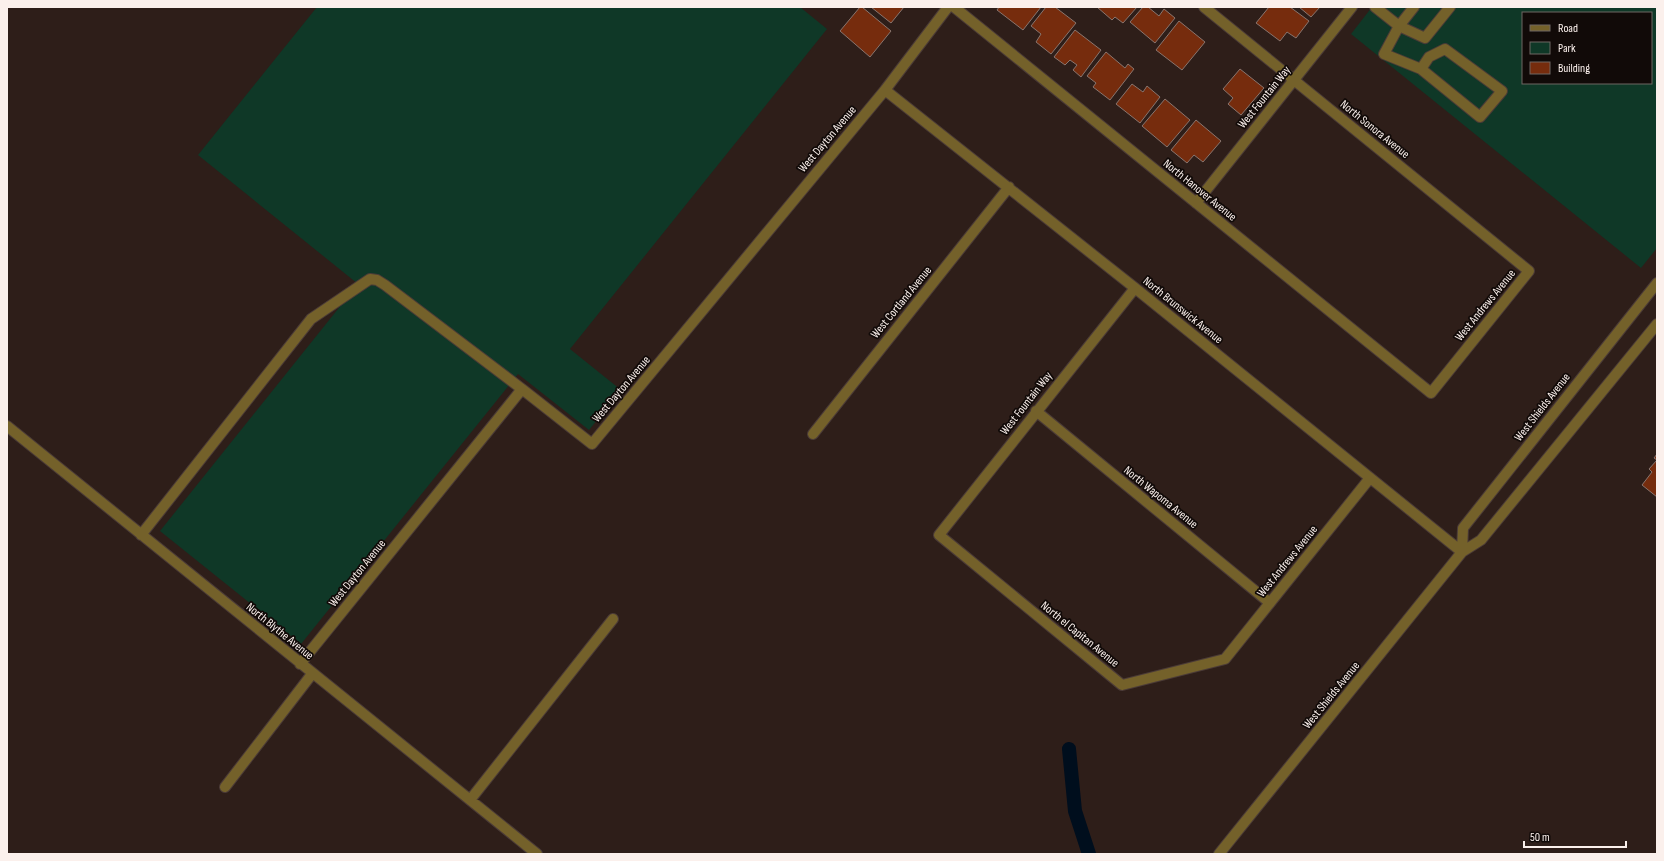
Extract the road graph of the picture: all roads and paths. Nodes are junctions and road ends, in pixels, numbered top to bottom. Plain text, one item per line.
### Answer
1 (948, 7) edge
2 (954, 7) edge
3 (1204, 7) edge
4 (1352, 7) edge
5 (1375, 7) edge
6 (1414, 7) edge
7 (1450, 7) edge
8 (1399, 26) junction
9 (1421, 69) junction
10 (1294, 80) junction
11 (885, 90) junction
12 (1009, 187) junction
13 (1196, 203) junction
14 (1529, 272) joint
15 (1657, 284) edge
16 (1135, 288) junction
17 (1657, 324) edge
18 (522, 389) junction
19 (1430, 393) joint
20 (1036, 411) junction
21 (7, 426) edge
22 (812, 434) dead end
23 (1370, 478) junction
24 (141, 535) junction
25 (939, 535) joint
26 (1462, 552) junction
27 (1270, 603) junction
28 (613, 619) dead end
29 (1224, 659) joint
30 (300, 664) junction
31 (312, 674) junction
32 (225, 787) dead end
33 (470, 800) junction
34 (537, 854) edge
35 (1220, 854) edge

1 - 11 street, West Dayton Avenue
2 - 13 street, North Hanover Avenue
3 - 10 street, North Sonora Avenue
4 - 10 street, West Fountain Way
5 - 8 street
6 - 8 street
7 - 8 street
8 - 9 street
9 - 9 street
10 - 13 street, West Fountain Way
10 - 14 street, North Sonora Avenue
11 - 12 street, North Brunswick Avenue
11 - 18 street, West Dayton Avenue
12 - 16 street, North Brunswick Avenue
12 - 22 street, West Cortland Avenue
13 - 19 street, North Hanover Avenue
14 - 19 street, West Andrews Avenue
15 - 26 street, West Shields Avenue
16 - 20 street, West Fountain Way
16 - 23 street, North Brunswick Avenue
17 - 26 street, West Shields Avenue
18 - 24 street
18 - 30 street, West Dayton Avenue
20 - 25 street, West Fountain Way
20 - 27 street, North Wapoma Avenue
21 - 24 street, North Blythe Avenue
23 - 26 street, North Brunswick Avenue
23 - 27 street, West Andrews Avenue
24 - 30 street, North Blythe Avenue
25 - 29 street, North el Capitan Avenue
26 - 35 street, West Shields Avenue
27 - 29 street, West Andrews Avenue
28 - 33 street
30 - 31 street, North Blythe Avenue
31 - 32 street
31 - 33 street, North Blythe Avenue
33 - 34 street, North Blythe Avenue

